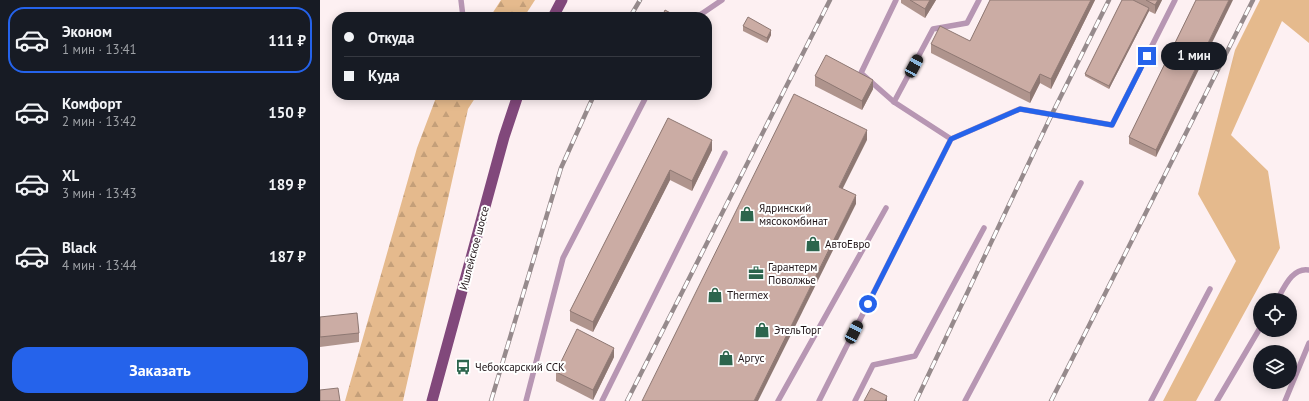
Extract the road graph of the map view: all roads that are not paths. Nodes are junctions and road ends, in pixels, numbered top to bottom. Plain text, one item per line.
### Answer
1 (461, 0) edge
2 (562, 0) edge
3 (722, 0) edge
4 (896, 0) edge
5 (979, 0) edge
6 (1175, 0) edge
7 (462, 12) edge
8 (556, 12) edge
9 (704, 12) edge
10 (516, 100) edge
11 (644, 100) edge
12 (894, 102) junction
13 (951, 139) junction
14 (724, 153) dead end
15 (1081, 183) dead end
16 (886, 208) dead end
17 (984, 228) dead end
18 (1309, 270) edge
19 (1210, 289) dead end
20 (1281, 293) edge
21 (1255, 337) edge
22 (1309, 343) edge
23 (432, 401) edge
24 (526, 401) edge
25 (602, 401) edge
26 (778, 401) edge
27 (819, 401) edge
28 (856, 401) edge
29 (964, 401) edge
30 (1151, 401) edge
31 (1217, 401) edge
32 (1285, 401) edge

1 - 7 lane
2 - 8 main road
3 - 9 lane
4 - 12 lane
5 - 12 lane
6 - 13 lane
10 - 23 main road, Ишлейское шоссе
11 - 24 lane
12 - 13 lane
13 - 27 lane
14 - 25 lane
15 - 29 lane
16 - 26 lane
17 - 28 lane
18 - 20 lane
19 - 30 lane
21 - 31 lane
22 - 32 lane

